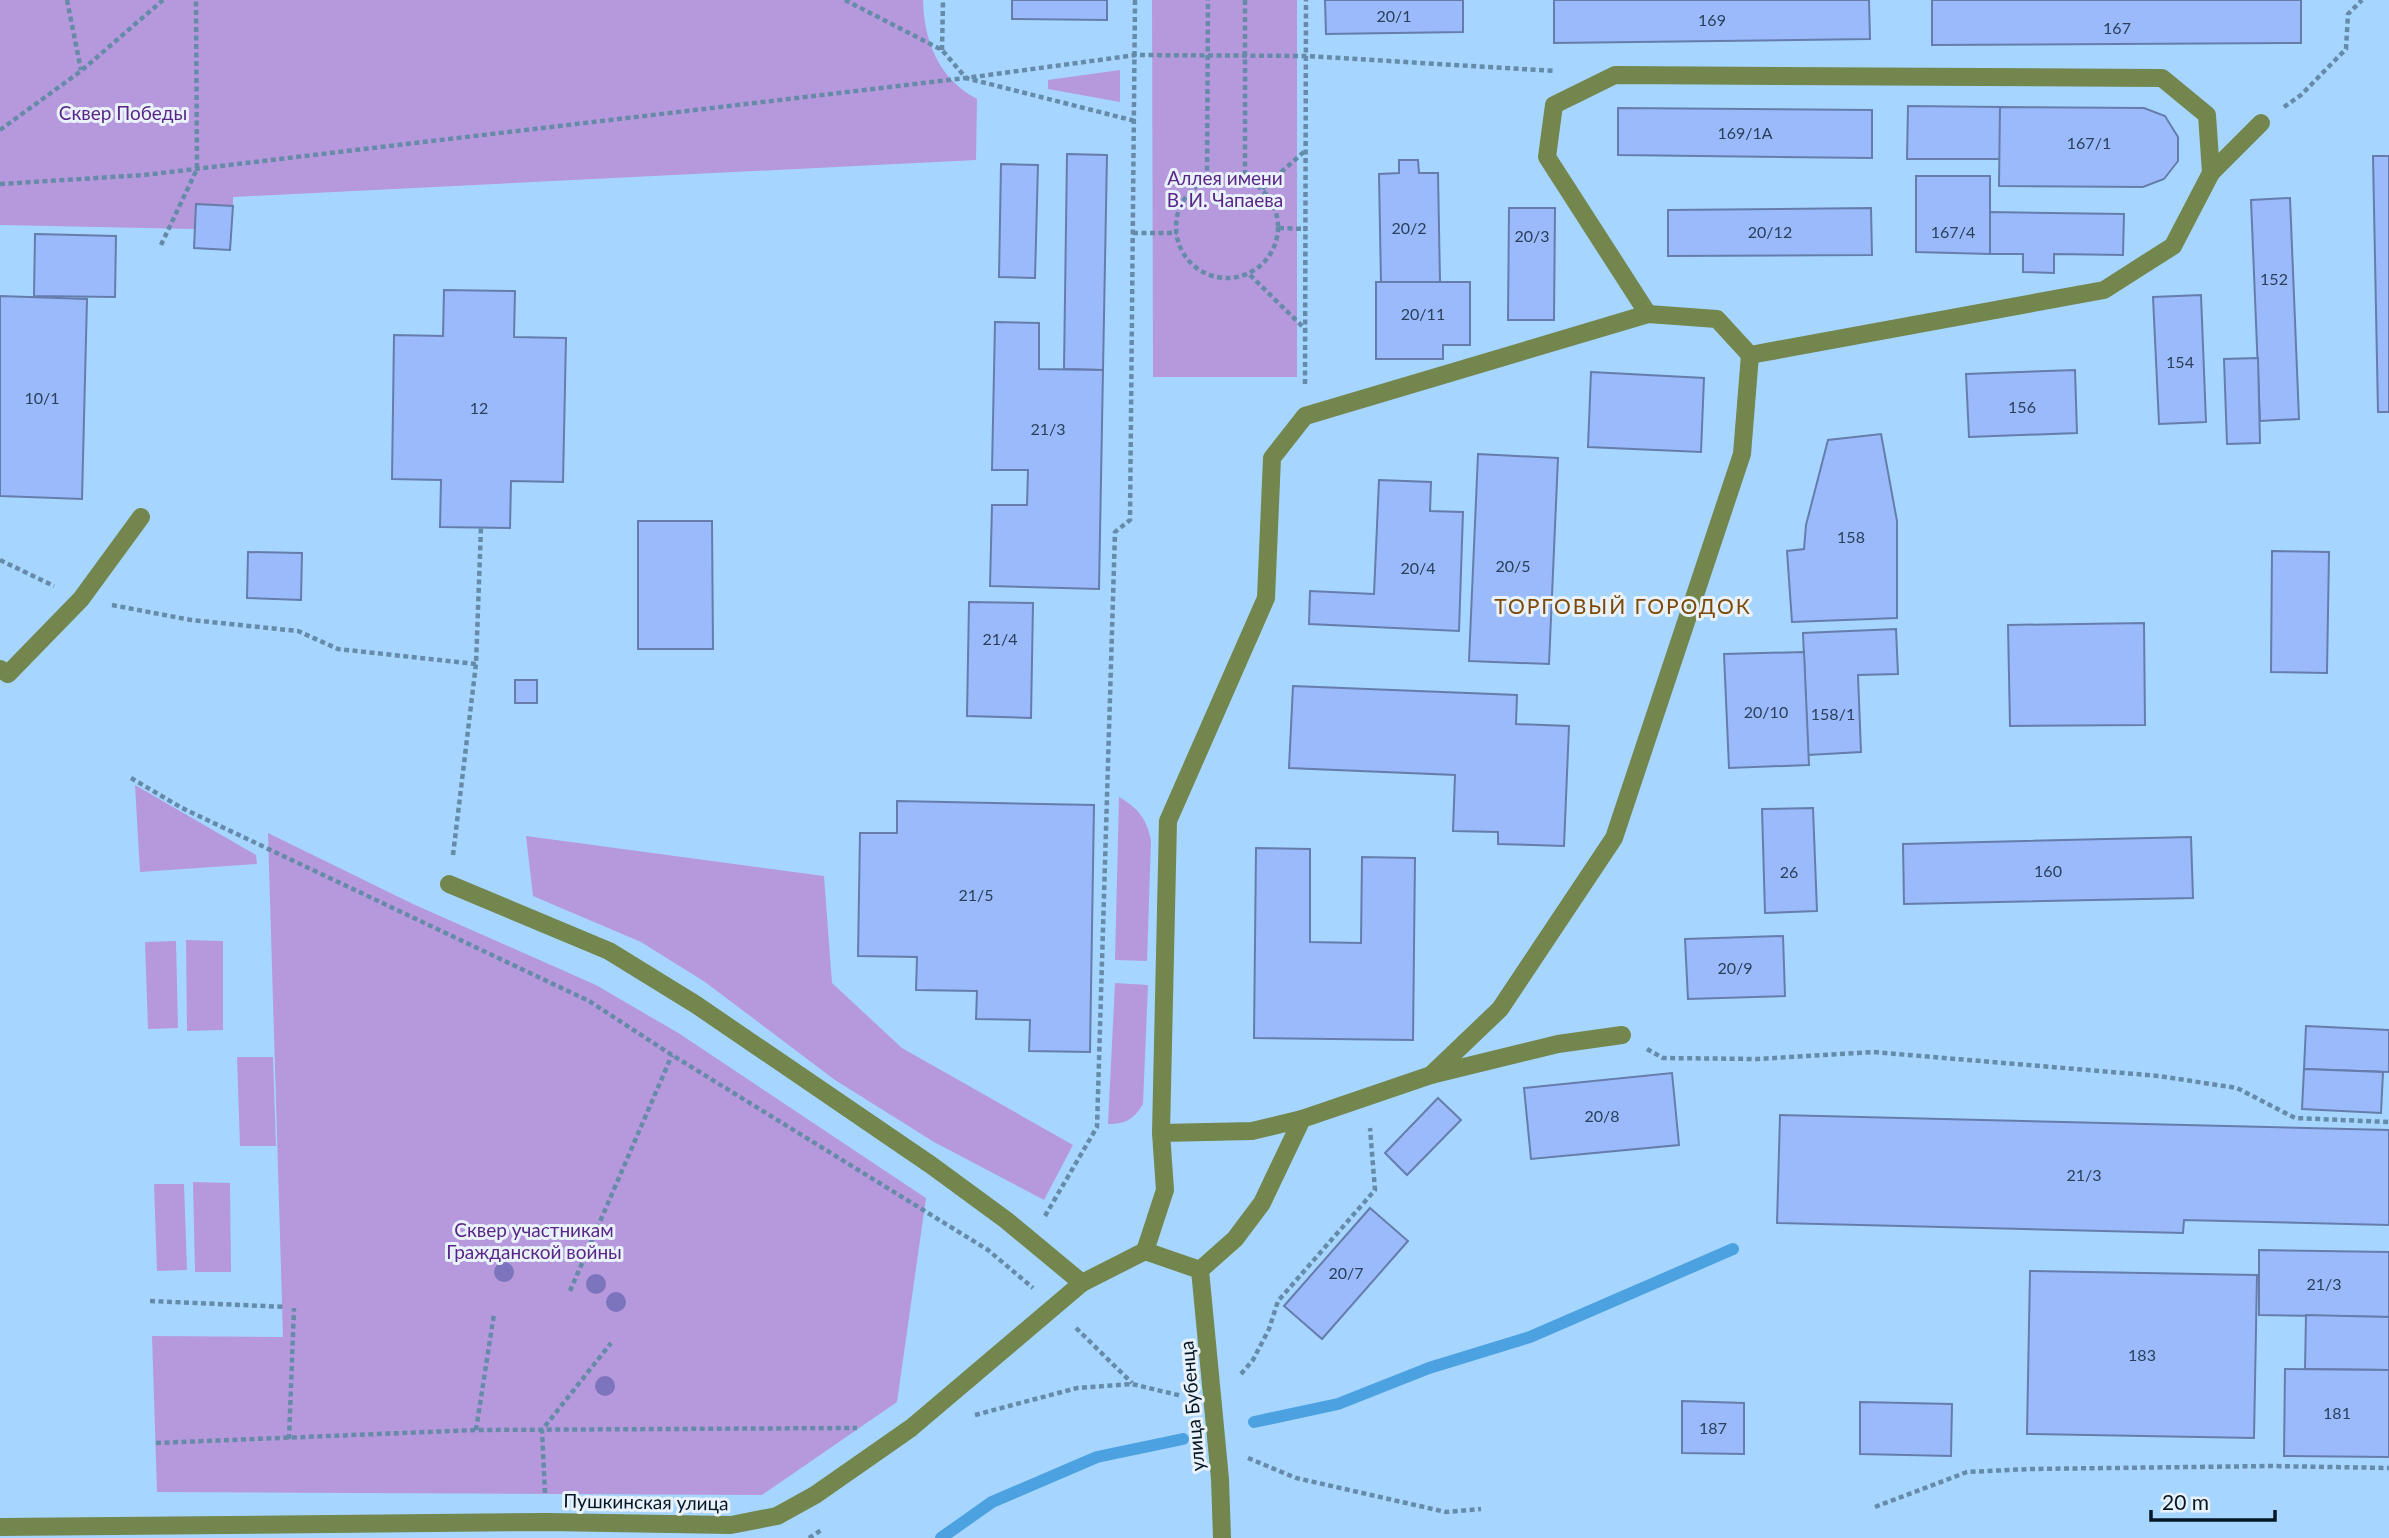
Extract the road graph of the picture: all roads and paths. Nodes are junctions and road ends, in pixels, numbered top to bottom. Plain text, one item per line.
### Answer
1 (67, 0) edge
2 (163, 0) edge
3 (196, 0) edge
4 (845, 0) edge
5 (943, 0) edge
6 (1135, 0) edge
7 (1208, 0) edge
8 (1245, 0) edge
9 (1307, 0) edge
10 (2362, 0) edge
11 (942, 50) junction
12 (1136, 55) junction
13 (1208, 55) junction
14 (1245, 55) junction
15 (1306, 56) junction
16 (81, 71) junction
17 (1563, 71) dead end
18 (966, 78) junction
19 (1135, 121) junction
20 (2261, 123) joint
21 (0, 130) edge
22 (1306, 150) junction
23 (197, 169) junction
24 (2211, 173) junction
25 (1245, 178) junction
26 (1207, 179) junction
27 (0, 184) edge
28 (1262, 189) junction
29 (1279, 228) junction
30 (1306, 229) junction
31 (1133, 233) junction
32 (1177, 233) junction
33 (161, 245) dead end
34 (1250, 275) junction
35 (1648, 313) junction
36 (1306, 330) junction
37 (1750, 355) junction
38 (1305, 416) junction
39 (141, 517) dead end
40 (481, 527) dead end
41 (0, 560) edge
42 (81, 599) junction
43 (475, 664) junction
44 (0, 669) edge
45 (131, 778) dead end
46 (449, 884) joint
47 (1622, 1035) joint
48 (672, 1055) junction
49 (1431, 1075) junction
50 (1368, 1096) junction
51 (1302, 1119) junction
52 (2389, 1122) edge
53 (1161, 1133) junction
54 (1031, 1241) junction
55 (1145, 1251) junction
56 (1007, 1266) junction
57 (1200, 1270) junction
58 (1082, 1283) junction
59 (1033, 1289) dead end
60 (570, 1291) dead end
61 (150, 1301) dead end
62 (286, 1307) dead end
63 (294, 1308) dead end
64 (494, 1314) dead end
65 (1075, 1326) dead end
66 (611, 1343) dead end
67 (1237, 1378) dead end
68 (1132, 1384) junction
69 (1193, 1399) dead end
70 (973, 1415) dead end
71 (862, 1429) dead end
72 (476, 1430) junction
73 (542, 1430) junction
74 (289, 1439) junction
75 (156, 1443) dead end
76 (1246, 1458) dead end
77 (2389, 1468) edge
78 (1875, 1507) dead end
79 (1481, 1509) dead end
80 (547, 1522) junction
81 (831, 1523) dead end
82 (0, 1527) edge
83 (809, 1538) edge
84 (1223, 1538) edge

1 - 16 path
2 - 16 path
3 - 23 path
4 - 11 path
5 - 11 path
6 - 12 path
7 - 13 path
8 - 14 path
9 - 15 path
10 - 20 path
11 - 18 path
12 - 13 path
12 - 18 path
12 - 19 path
13 - 14 path
13 - 26 path
14 - 15 path
14 - 25 path
15 - 17 path
15 - 22 path
16 - 21 path
18 - 19 path
18 - 23 path
19 - 31 path
20 - 24 street
22 - 28 path
22 - 30 path
23 - 27 path
23 - 33 path
24 - 35 street
24 - 37 street
25 - 26 path
25 - 28 path
26 - 32 path
28 - 29 path
29 - 30 path
29 - 34 path
30 - 36 path
31 - 32 path
31 - 54 path
32 - 34 path
34 - 36 path
35 - 37 street
35 - 38 street
36 - 38 path
37 - 49 street
38 - 53 street
39 - 42 street
40 - 43 path
41 - 42 path
42 - 43 path
42 - 44 street
43 - 46 path
45 - 48 path
46 - 54 street
47 - 49 street
47 - 52 path
48 - 56 path
48 - 60 path
49 - 50 street
50 - 51 street
50 - 67 path
51 - 53 street
51 - 57 street
53 - 55 street
54 - 56 path
54 - 58 street
55 - 57 street
55 - 58 street, Пушкинская улица
56 - 59 path
57 - 84 street, улица Бубенца
58 - 80 street, Пушкинская улица
61 - 62 path
63 - 74 path
64 - 72 path
65 - 68 path
66 - 73 path
68 - 69 path
68 - 70 path
71 - 73 path
72 - 73 path
72 - 74 path
73 - 80 path
74 - 75 path
76 - 79 path
77 - 78 path
80 - 82 street, Пушкинская улица
81 - 83 path

